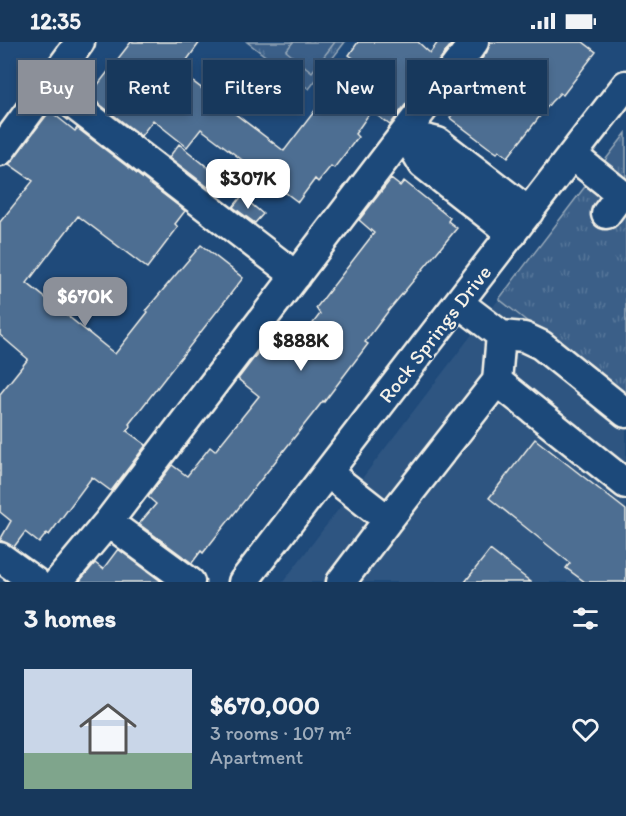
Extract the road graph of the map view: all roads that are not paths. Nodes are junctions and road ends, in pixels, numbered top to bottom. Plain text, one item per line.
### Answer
1 (80, 42) edge
2 (474, 42) edge
3 (67, 60) edge
4 (626, 85) edge
5 (27, 114) edge
6 (85, 114) edge
7 (405, 134) junction
8 (0, 151) edge
9 (572, 155) junction
10 (618, 199) edge
11 (520, 223) junction
12 (296, 276) junction
13 (459, 303) junction
14 (501, 335) junction
15 (497, 381) junction
16 (626, 412) edge
17 (328, 472) junction
18 (626, 484) edge
19 (388, 520) junction
20 (108, 522) junction
21 (0, 557) edge
22 (35, 582) edge
23 (58, 582) edge
24 (190, 582) edge
25 (243, 582) edge
26 (341, 582) edge

1 - 3 street
2 - 7 street
4 - 9 street, Rock Springs Drive
5 - 8 street
6 - 12 street
7 - 11 street
7 - 12 street
9 - 10 street
9 - 11 street, Rock Springs Drive
11 - 13 street, Rock Springs Drive
12 - 20 street
13 - 14 street
13 - 17 street, Rock Springs Drive
14 - 15 street
14 - 16 street
15 - 18 street
15 - 19 street
17 - 19 street
17 - 25 street, Rock Springs Drive
19 - 26 street
20 - 23 street
20 - 24 street
21 - 22 street

